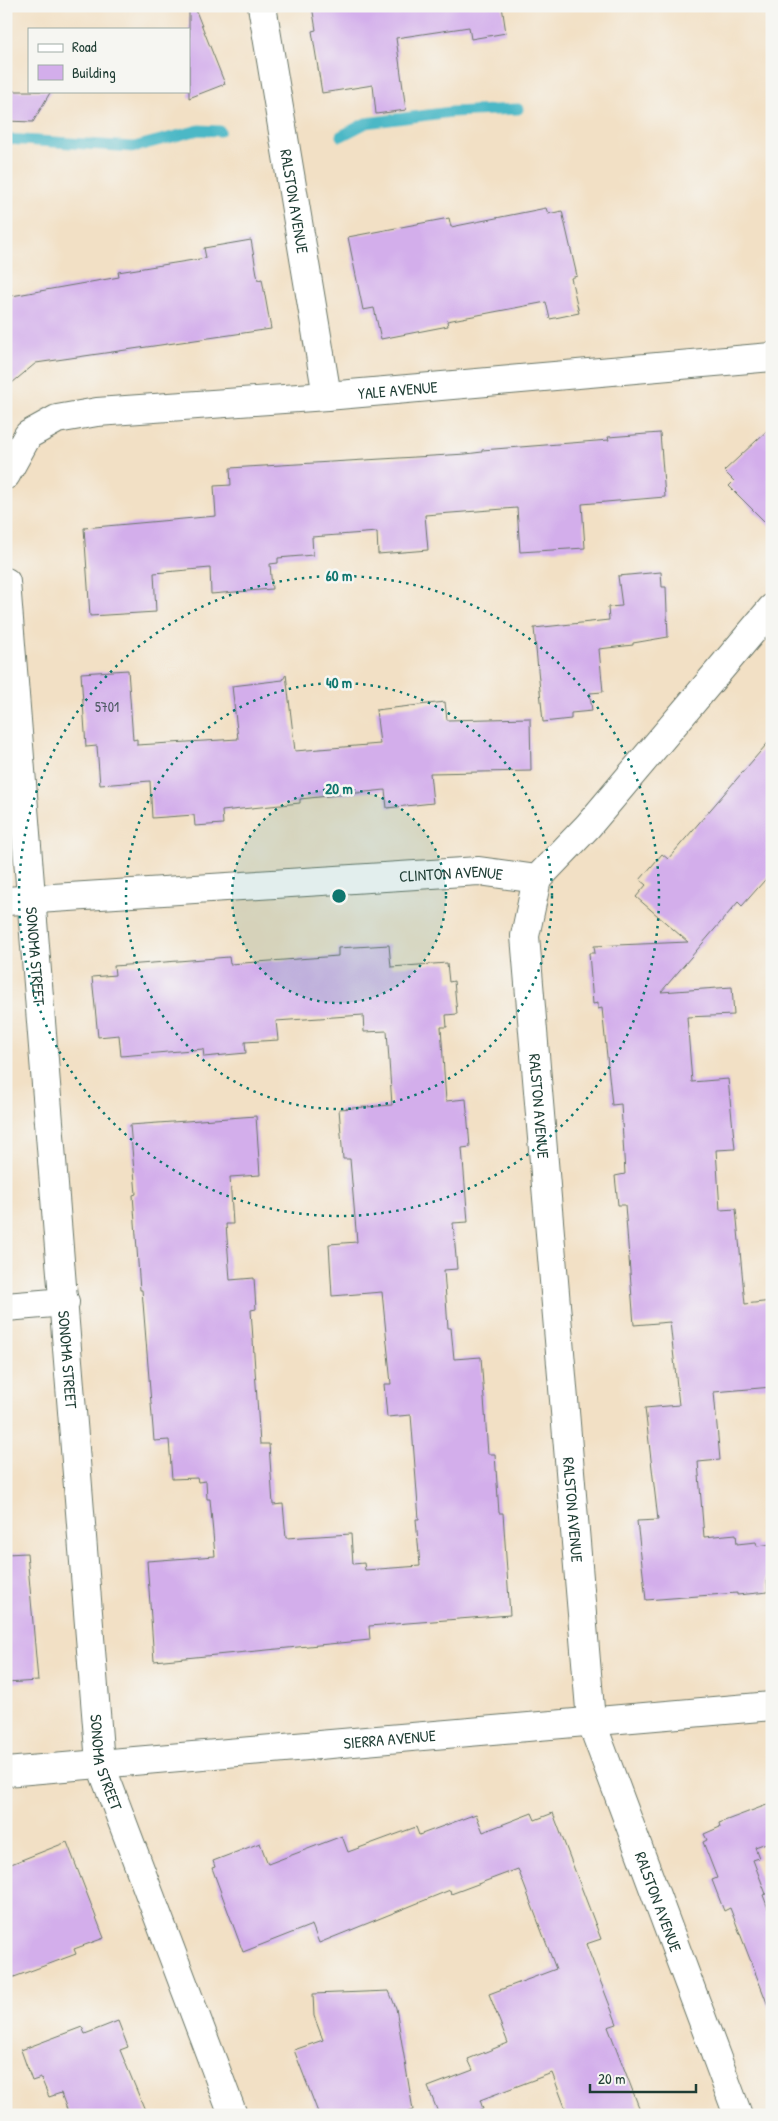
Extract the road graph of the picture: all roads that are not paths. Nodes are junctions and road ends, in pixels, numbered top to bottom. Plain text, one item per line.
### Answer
1 (262, 6) edge
2 (772, 357) edge
3 (327, 396) junction
4 (6, 475) edge
5 (6, 582) edge
6 (772, 608) edge
7 (537, 879) junction
8 (33, 900) junction
9 (6, 902) edge
10 (65, 1302) junction
11 (6, 1307) edge
12 (772, 1706) edge
13 (591, 1721) junction
14 (100, 1763) junction
15 (6, 1772) edge
16 (233, 2115) edge
17 (738, 2115) edge

1 - 3 street, RALSTON AVENUE
2 - 3 street, YALE AVENUE
3 - 4 street, YALE AVENUE
5 - 8 street, SONOMA STREET
6 - 7 street
7 - 8 street, CLINTON AVENUE
7 - 13 street, RALSTON AVENUE
8 - 9 street, CLINTON AVENUE
8 - 10 street, SONOMA STREET
10 - 11 street
10 - 14 street, SONOMA STREET
12 - 13 street, SIERRA AVENUE
13 - 14 street, SIERRA AVENUE
13 - 17 street, RALSTON AVENUE
14 - 15 street, SIERRA AVENUE
14 - 16 street, SONOMA STREET

